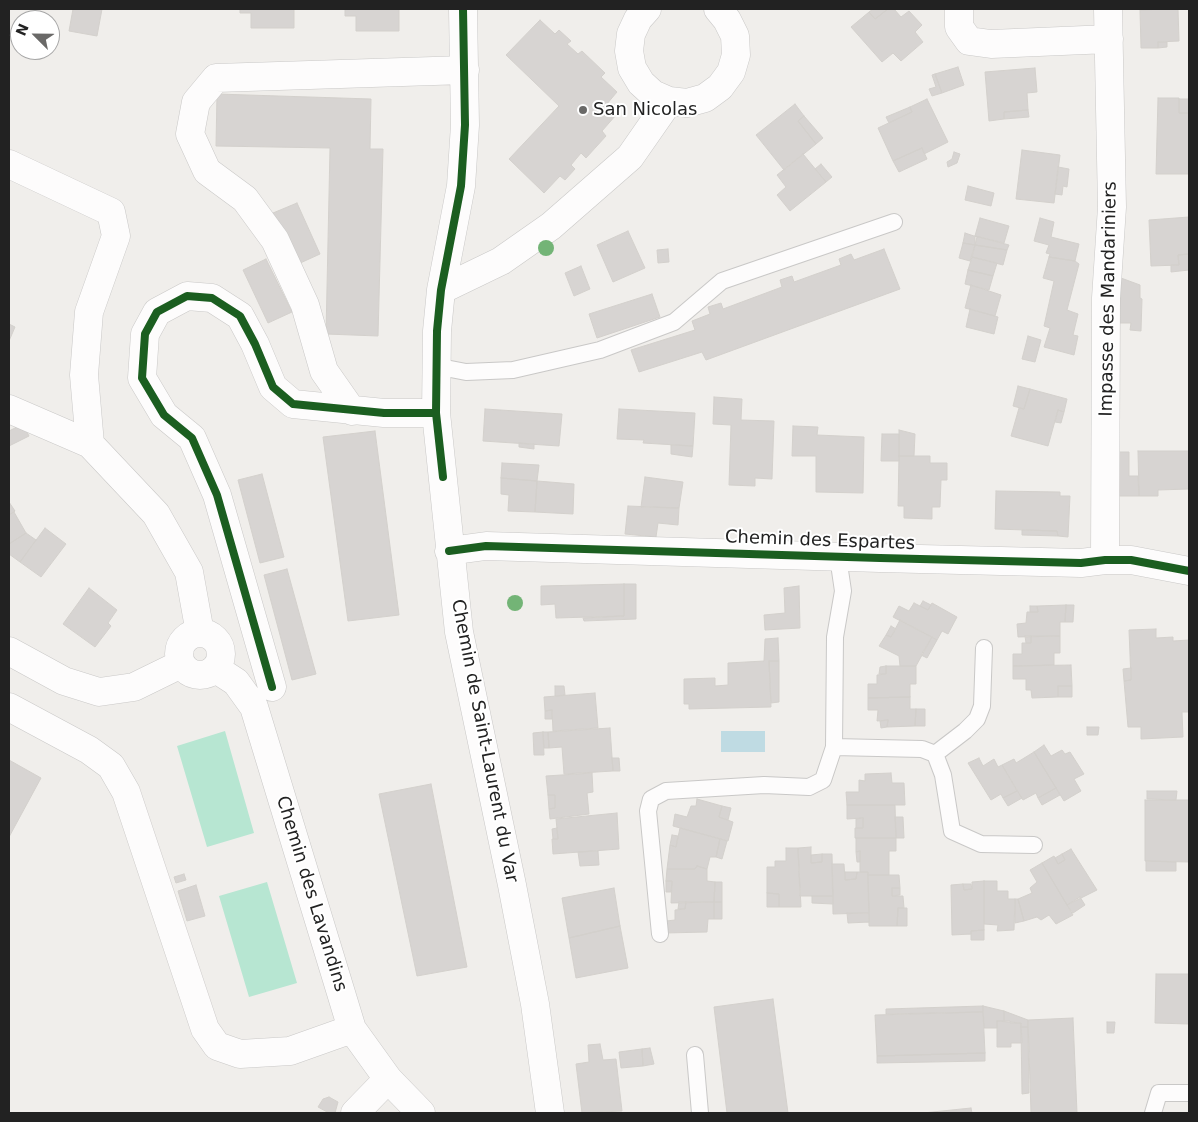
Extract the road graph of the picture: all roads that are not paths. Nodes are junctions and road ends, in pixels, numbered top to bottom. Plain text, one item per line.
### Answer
1 (463, 9) edge
2 (647, 9) edge
3 (718, 9) edge
4 (959, 9) edge
5 (1108, 9) edge
6 (1109, 39) junction
7 (465, 70) junction
8 (669, 101) junction
9 (9, 164) edge
10 (894, 222) dead end
11 (441, 290) junction
12 (435, 366) junction
13 (9, 409) edge
14 (352, 411) junction
15 (436, 413) junction
16 (90, 444) junction
17 (450, 551) junction
18 (838, 557) junction
19 (1105, 560) junction
20 (1189, 571) edge
21 (200, 632) junction
22 (984, 648) dead end
23 (9, 651) edge
24 (181, 664) junction
25 (216, 669) junction
26 (272, 687) dead end
27 (9, 707) edge
28 (834, 747) junction
29 (935, 754) junction
30 (1034, 845) dead end
31 (660, 934) dead end
32 (352, 1029) junction
33 (695, 1055) dead end
34 (388, 1079) junction
35 (1189, 1093) edge
36 (355, 1113) edge
37 (421, 1113) edge
38 (550, 1113) edge
39 (700, 1113) edge
40 (1153, 1113) edge

1 - 7 street, Chemin de Saint-Laurent du Var
2 - 8 street
3 - 8 street
4 - 6 street
5 - 6 street, Impasse des Mandariniers
6 - 19 street, Impasse des Mandariniers
7 - 11 street, Chemin de Saint-Laurent du Var
7 - 14 street
8 - 11 street
9 - 16 street
10 - 12 lane
11 - 12 street, Chemin de Saint-Laurent du Var
12 - 15 street, Chemin de Saint-Laurent du Var
13 - 16 street
14 - 15 street
14 - 26 street
15 - 17 street, Chemin de Saint-Laurent du Var
16 - 21 street
17 - 18 street, Chemin des Espartes
17 - 38 street, Chemin de Saint-Laurent du Var
18 - 19 street, Chemin des Espartes
18 - 28 lane
19 - 20 street, Chemin des Espartes
21 - 24 street
21 - 25 street
22 - 29 lane
23 - 24 street
24 - 25 street
25 - 32 street, Chemin des Lavandins
27 - 32 street
28 - 29 lane
28 - 31 lane
29 - 30 lane
32 - 34 street, Chemin des Lavandins
33 - 39 lane
34 - 36 street
34 - 37 street, Chemin des Lavandins
35 - 40 lane

